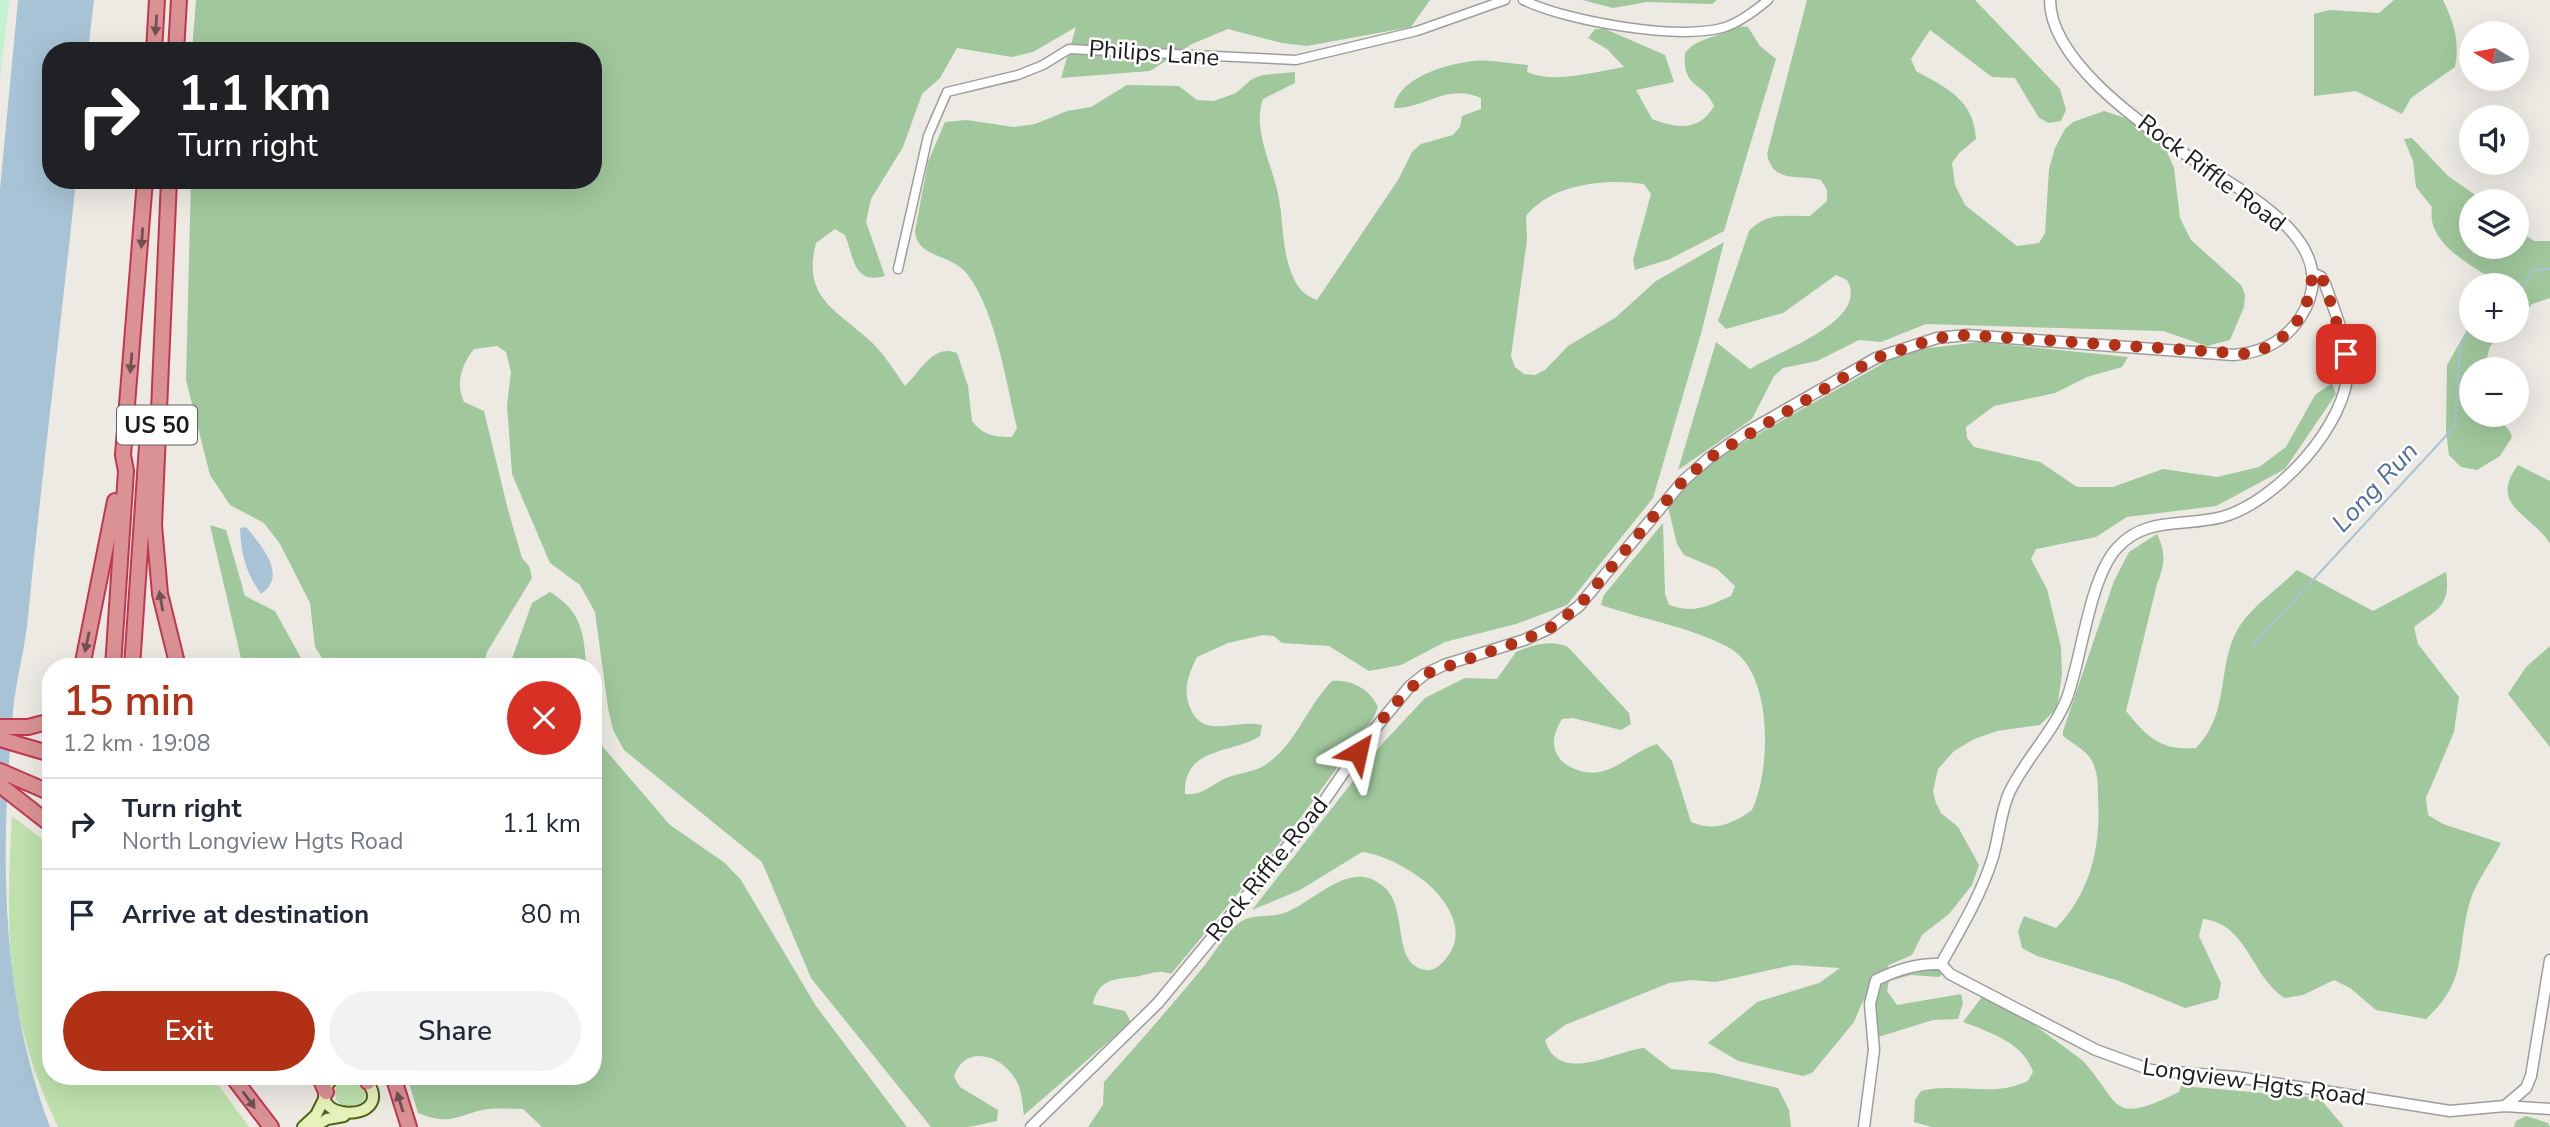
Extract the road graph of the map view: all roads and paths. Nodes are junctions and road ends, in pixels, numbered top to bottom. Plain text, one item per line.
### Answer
1 (157, 0) edge
2 (179, 0) edge
3 (1505, 0) edge
4 (1523, 0) edge
5 (1768, 0) edge
6 (2050, 0) edge
7 (155, 42) edge
8 (177, 42) edge
9 (144, 189) edge
10 (166, 189) edge
11 (167, 189) edge
12 (898, 269) dead end
13 (2312, 273) junction
14 (123, 455) junction
15 (84, 658) edge
16 (114, 658) edge
17 (133, 658) edge
18 (176, 658) edge
19 (42, 723) edge
20 (0, 727) edge
21 (0, 739) edge
22 (42, 752) edge
23 (0, 771) edge
24 (0, 785) edge
25 (42, 789) edge
26 (42, 817) edge
27 (2550, 960) edge
28 (1941, 964) junction
29 (239, 1085) edge
30 (322, 1085) edge
31 (330, 1085) edge
32 (368, 1085) edge
33 (396, 1085) edge
34 (326, 1094) junction
35 (2505, 1106) junction
36 (2550, 1109) edge
37 (345, 1116) junction
38 (269, 1126) edge
39 (303, 1127) edge
40 (314, 1127) edge
41 (408, 1127) edge
42 (1031, 1127) edge
43 (1864, 1127) edge

1 -> 7 highway
2 - 8 highway
3 - 12 street, Philips Lane
4 - 5 street
6 - 13 street, Rock Riffle Road
9 -> 14 highway, US 50
10 - 17 highway
18 -> 11 highway, US 50
13 - 28 street
13 - 42 street, Rock Riffle Road
14 -> 15 highway
14 - 16 highway, US 50
19 - 20 highway
21 - 22 highway
23 - 25 highway
24 - 26 highway
27 - 35 street
28 - 35 street, Longview Hgts Road
28 - 43 street
29 -> 38 highway
30 - 34 highway
31 - 34 main road
32 - 37 main road
41 -> 33 highway
34 - 37 main road
34 - 39 main road
35 - 36 street, Longview Hgts Road
37 - 40 main road

